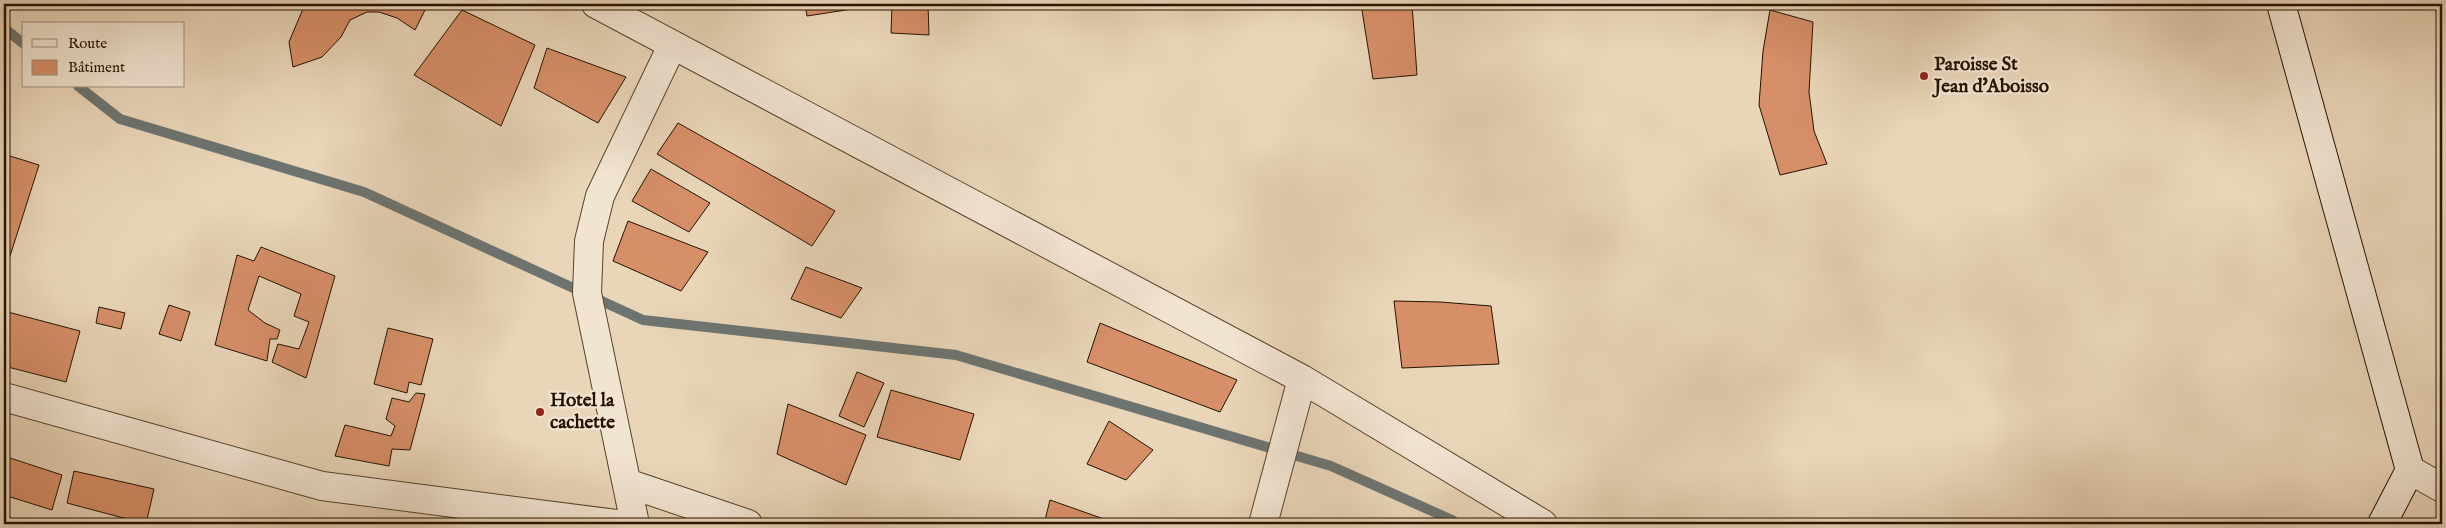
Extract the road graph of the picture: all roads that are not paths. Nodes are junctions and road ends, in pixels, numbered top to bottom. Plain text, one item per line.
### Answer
1 (596, 4) edge
2 (2281, 4) edge
3 (672, 46) junction
4 (1302, 379) junction
5 (4, 396) edge
6 (2410, 470) junction
7 (627, 482) junction
8 (2442, 488) edge
9 (1538, 523) edge
10 (616, 524) edge
11 (635, 524) edge
12 (748, 524) edge
13 (1263, 524) edge
14 (2382, 524) edge

1 - 3 street
2 - 6 street
3 - 4 street
3 - 7 street
4 - 9 street
4 - 13 street
5 - 10 street
6 - 8 street
6 - 14 street
7 - 11 street
7 - 12 street

